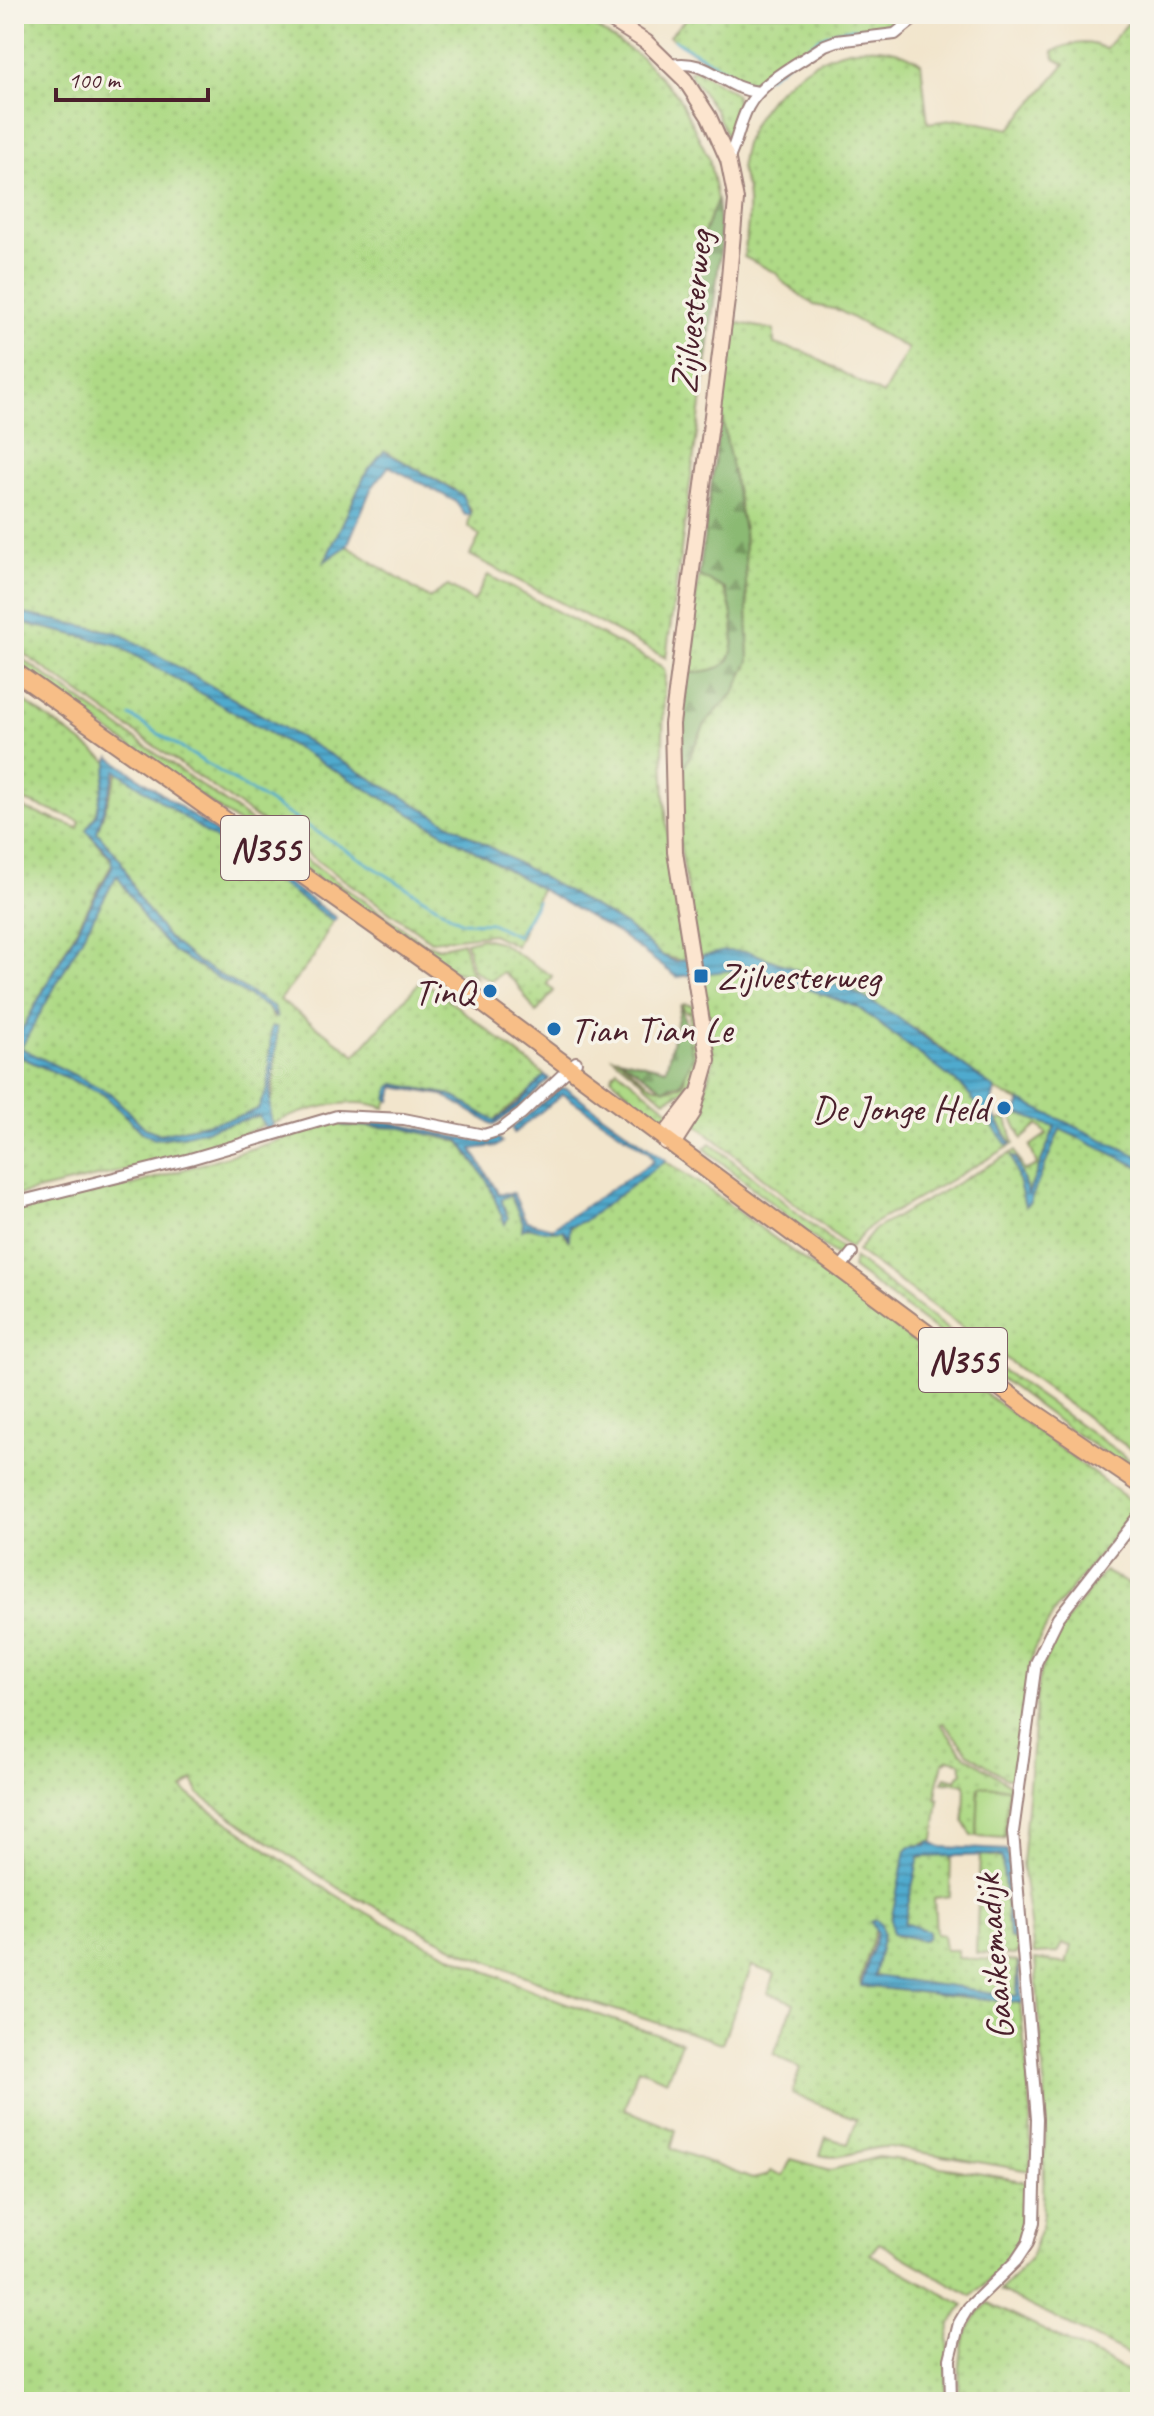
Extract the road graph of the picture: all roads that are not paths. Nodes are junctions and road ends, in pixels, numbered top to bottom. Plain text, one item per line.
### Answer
1 (602, 14) edge
2 (920, 14) edge
3 (671, 65) junction
4 (738, 90) junction
5 (758, 92) junction
6 (746, 109) junction
7 (728, 160) junction
8 (14, 671) edge
9 (572, 1066) junction
10 (670, 1137) junction
11 (14, 1203) edge
12 (852, 1253) dead end
13 (841, 1267) junction
14 (1140, 1484) edge
15 (1140, 1514) edge
16 (951, 2402) edge

1 - 3 main road, Zijlvesterweg
2 - 5 street
3 - 4 street
3 - 7 main road, Zijlvesterweg
4 - 5 street
4 - 6 street
5 - 6 street
6 - 7 street
7 - 10 main road, Zijlvesterweg
8 - 9 main road, N355
9 - 10 main road, N355
9 - 11 street
10 - 13 main road, N355
12 - 13 street
13 - 14 main road, N355
15 - 16 street, Gaaikemadijk

